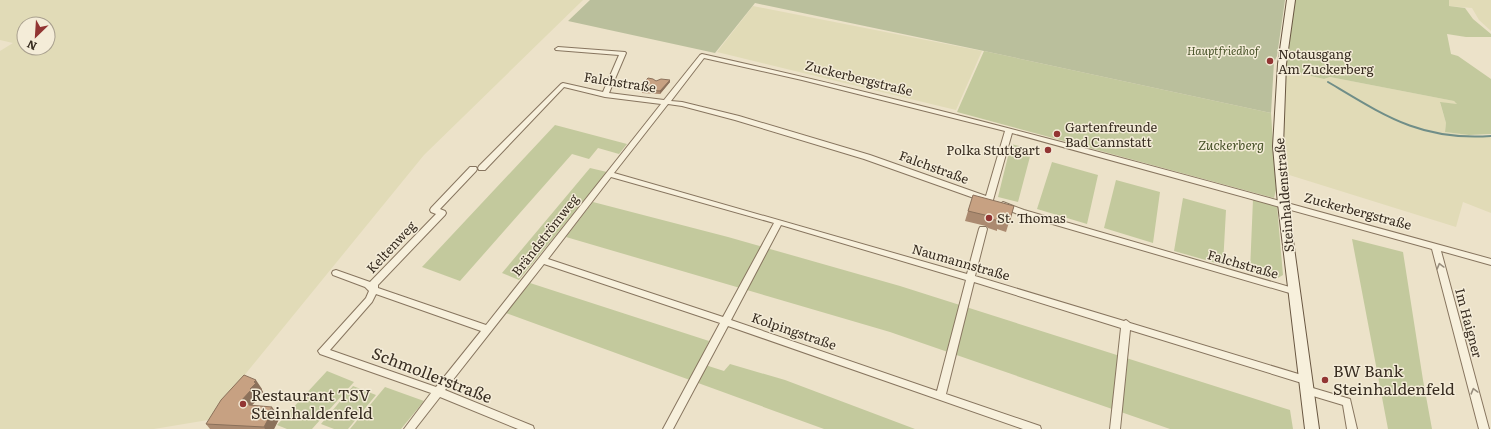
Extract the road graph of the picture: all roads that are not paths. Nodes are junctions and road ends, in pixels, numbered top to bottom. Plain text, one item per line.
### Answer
1 (1291, 0) edge
2 (558, 49) dead end
3 (702, 56) joint
4 (605, 95) junction
5 (665, 102) junction
6 (1009, 130) junction
7 (482, 168) dead end
8 (473, 169) dead end
9 (609, 174) junction
10 (989, 200) junction
11 (1283, 204) junction
12 (779, 222) junction
13 (983, 229) dead end
14 (1435, 246) junction
15 (542, 260) junction
16 (1491, 262) edge
17 (336, 273) dead end
18 (970, 278) junction
19 (374, 290) junction
20 (1293, 291) junction
21 (727, 322) junction
22 (1126, 324) junction
23 (487, 329) junction
24 (323, 351) joint
25 (1306, 385) junction
26 (437, 391) junction
27 (942, 395) junction
28 (409, 429) edge
29 (529, 429) edge
30 (668, 429) edge
31 (1036, 429) edge
32 (1115, 429) edge
33 (1312, 429) edge
34 (1352, 429) edge
35 (1484, 429) edge

1 - 11 street, Steinhaldenstraße
2 - 4 street
3 - 5 street, Brändströmweg
3 - 6 street, Zuckerbergstraße
4 - 5 street, Falchstraße
4 - 7 street, Falchstraße
5 - 9 street, Brändströmweg
5 - 10 street, Falchstraße
6 - 10 street
6 - 11 street, Zuckerbergstraße
8 - 19 street, Keltenweg
9 - 12 street, Naumannstraße
9 - 15 street, Brändströmweg
10 - 20 street, Falchstraße
11 - 14 street, Zuckerbergstraße
11 - 20 street, Steinhaldenstraße
12 - 18 street, Naumannstraße
12 - 21 street
13 - 18 street
14 - 16 street, Zuckerbergstraße
35 -> 14 street, Im Haigner
15 - 21 street, Kolpingstraße
15 - 23 street, Brändströmweg
17 - 19 street
18 - 22 street, Naumannstraße
18 - 27 street
19 - 23 street
19 - 24 street, Keltenweg
20 - 25 street, Steinhaldenstraße
21 - 27 street, Kolpingstraße
21 - 30 street
22 - 25 street, Naumannstraße
22 - 32 street
23 - 26 street, Brändströmweg
24 - 26 street, Schmollerstraße
25 - 33 street, Steinhaldenstraße
25 - 34 street
26 - 28 street, Brändströmweg
26 - 29 street, Schmollerstraße
27 - 31 street, Kolpingstraße

